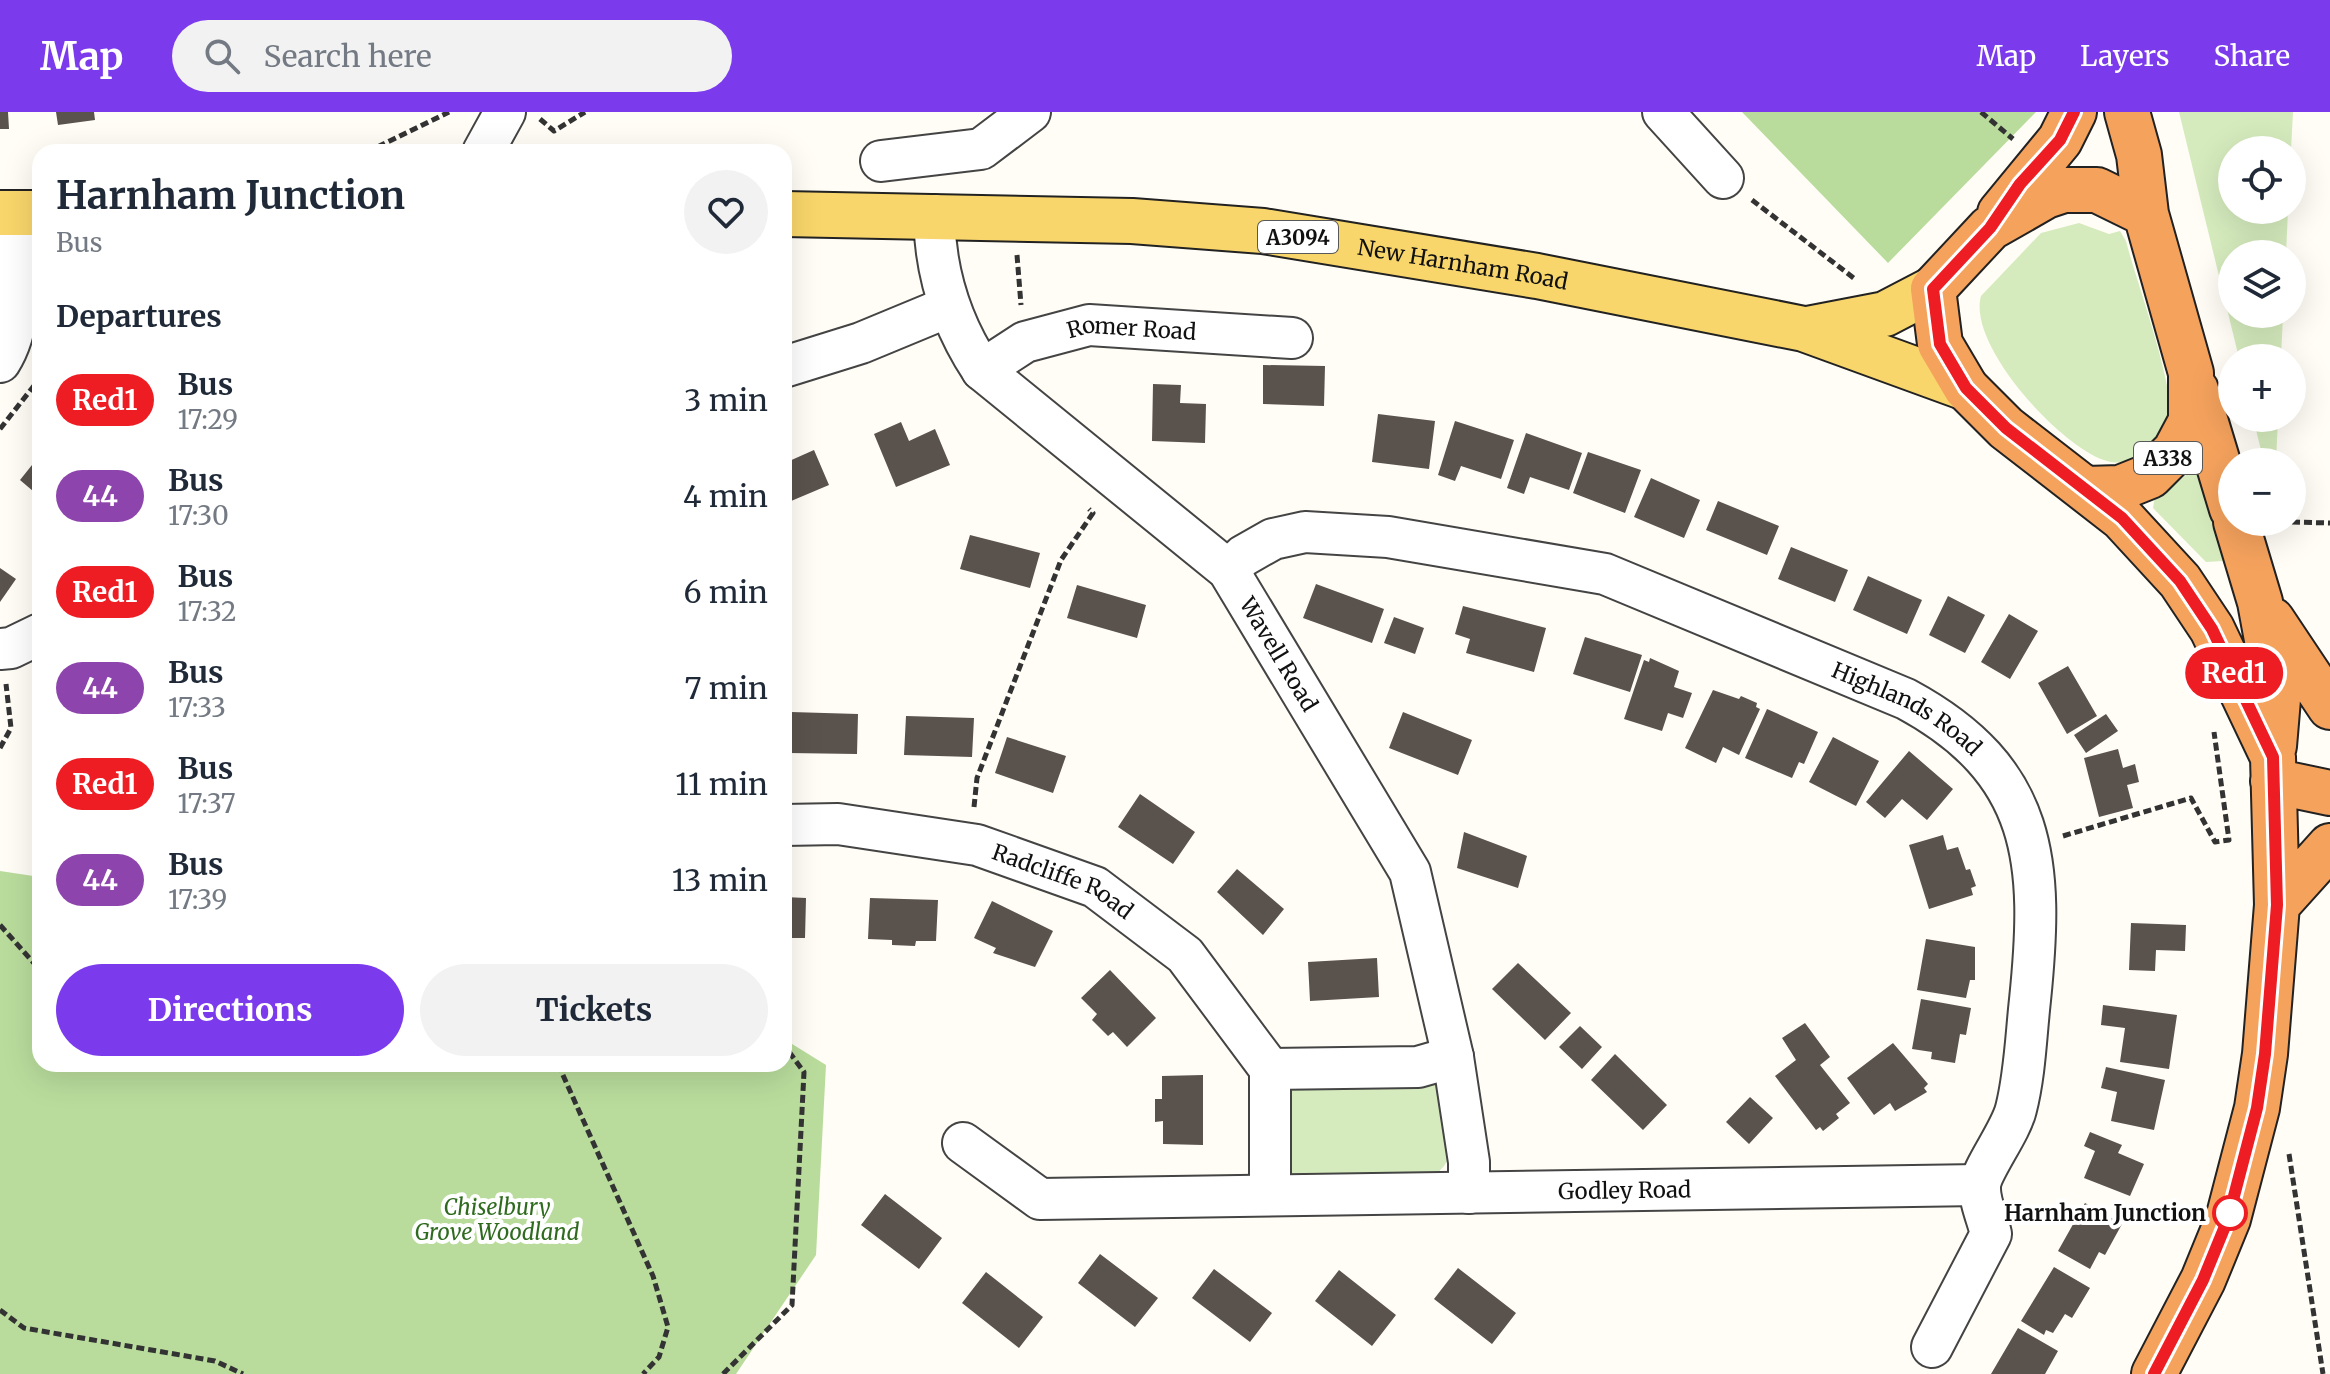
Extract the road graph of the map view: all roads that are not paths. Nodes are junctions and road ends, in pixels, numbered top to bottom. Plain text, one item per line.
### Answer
1 (505, 112) edge
2 (1030, 112) edge
3 (1663, 112) edge
4 (2074, 112) edge
5 (2127, 112) edge
6 (487, 144) edge
7 (881, 161) dead end
8 (1723, 178) road end
9 (19, 213) edge
10 (792, 214) edge
11 (2146, 214) junction
12 (934, 215) junction
13 (1990, 228) junction
14 (1933, 289) junction
15 (948, 307) junction
16 (1804, 329) junction
17 (1292, 338) dead end
18 (0, 362) edge
19 (792, 365) edge
20 (982, 370) junction
21 (2191, 373) junction
22 (1966, 388) junction
23 (2218, 463) edge
24 (2086, 489) junction
25 (2240, 536) edge
26 (1228, 570) junction
27 (2260, 602) junction
28 (32, 641) edge
29 (3, 666) edge
30 (2330, 707) edge
31 (2273, 769) junction
32 (2330, 793) edge
33 (792, 825) edge
34 (2330, 846) edge
35 (2277, 905) junction
36 (1453, 1057) junction
37 (1270, 1069) junction
38 (963, 1143) dead end
39 (1980, 1185) junction
40 (1469, 1193) junction
41 (1270, 1195) junction
42 (1932, 1347) dead end
43 (2154, 1374) edge

1 - 6 street
2 - 7 street
3 - 8 street
4 - 13 highway
5 - 11 highway
9 - 18 street
10 - 12 main road, New Harnham Road / A3094
11 - 13 highway
11 - 21 highway, A338
12 - 15 street, Wavell Road
12 - 16 main road, New Harnham Road / A3094
13 - 14 highway
14 - 16 main road, A3094
14 - 22 highway
15 - 19 street
15 - 20 street, Wavell Road
16 - 22 main road, A3094
17 - 20 street, Romer Road
20 - 26 street, Wavell Road
21 - 23 highway, A338
21 - 24 highway, A338
22 - 24 highway
24 - 31 highway
25 - 27 highway
26 - 36 street, Wavell Road
26 - 39 street, Highlands Road
27 - 30 highway
27 - 31 highway
28 - 29 street
31 - 32 highway
31 - 35 highway
33 - 37 street, Radcliffe Road
34 - 35 highway
35 - 43 highway
36 - 37 street
36 - 40 street, Wavell Road
37 - 41 street
38 - 41 street, Godley Road
39 - 40 street, Godley Road
39 - 42 street
40 - 41 street, Godley Road

